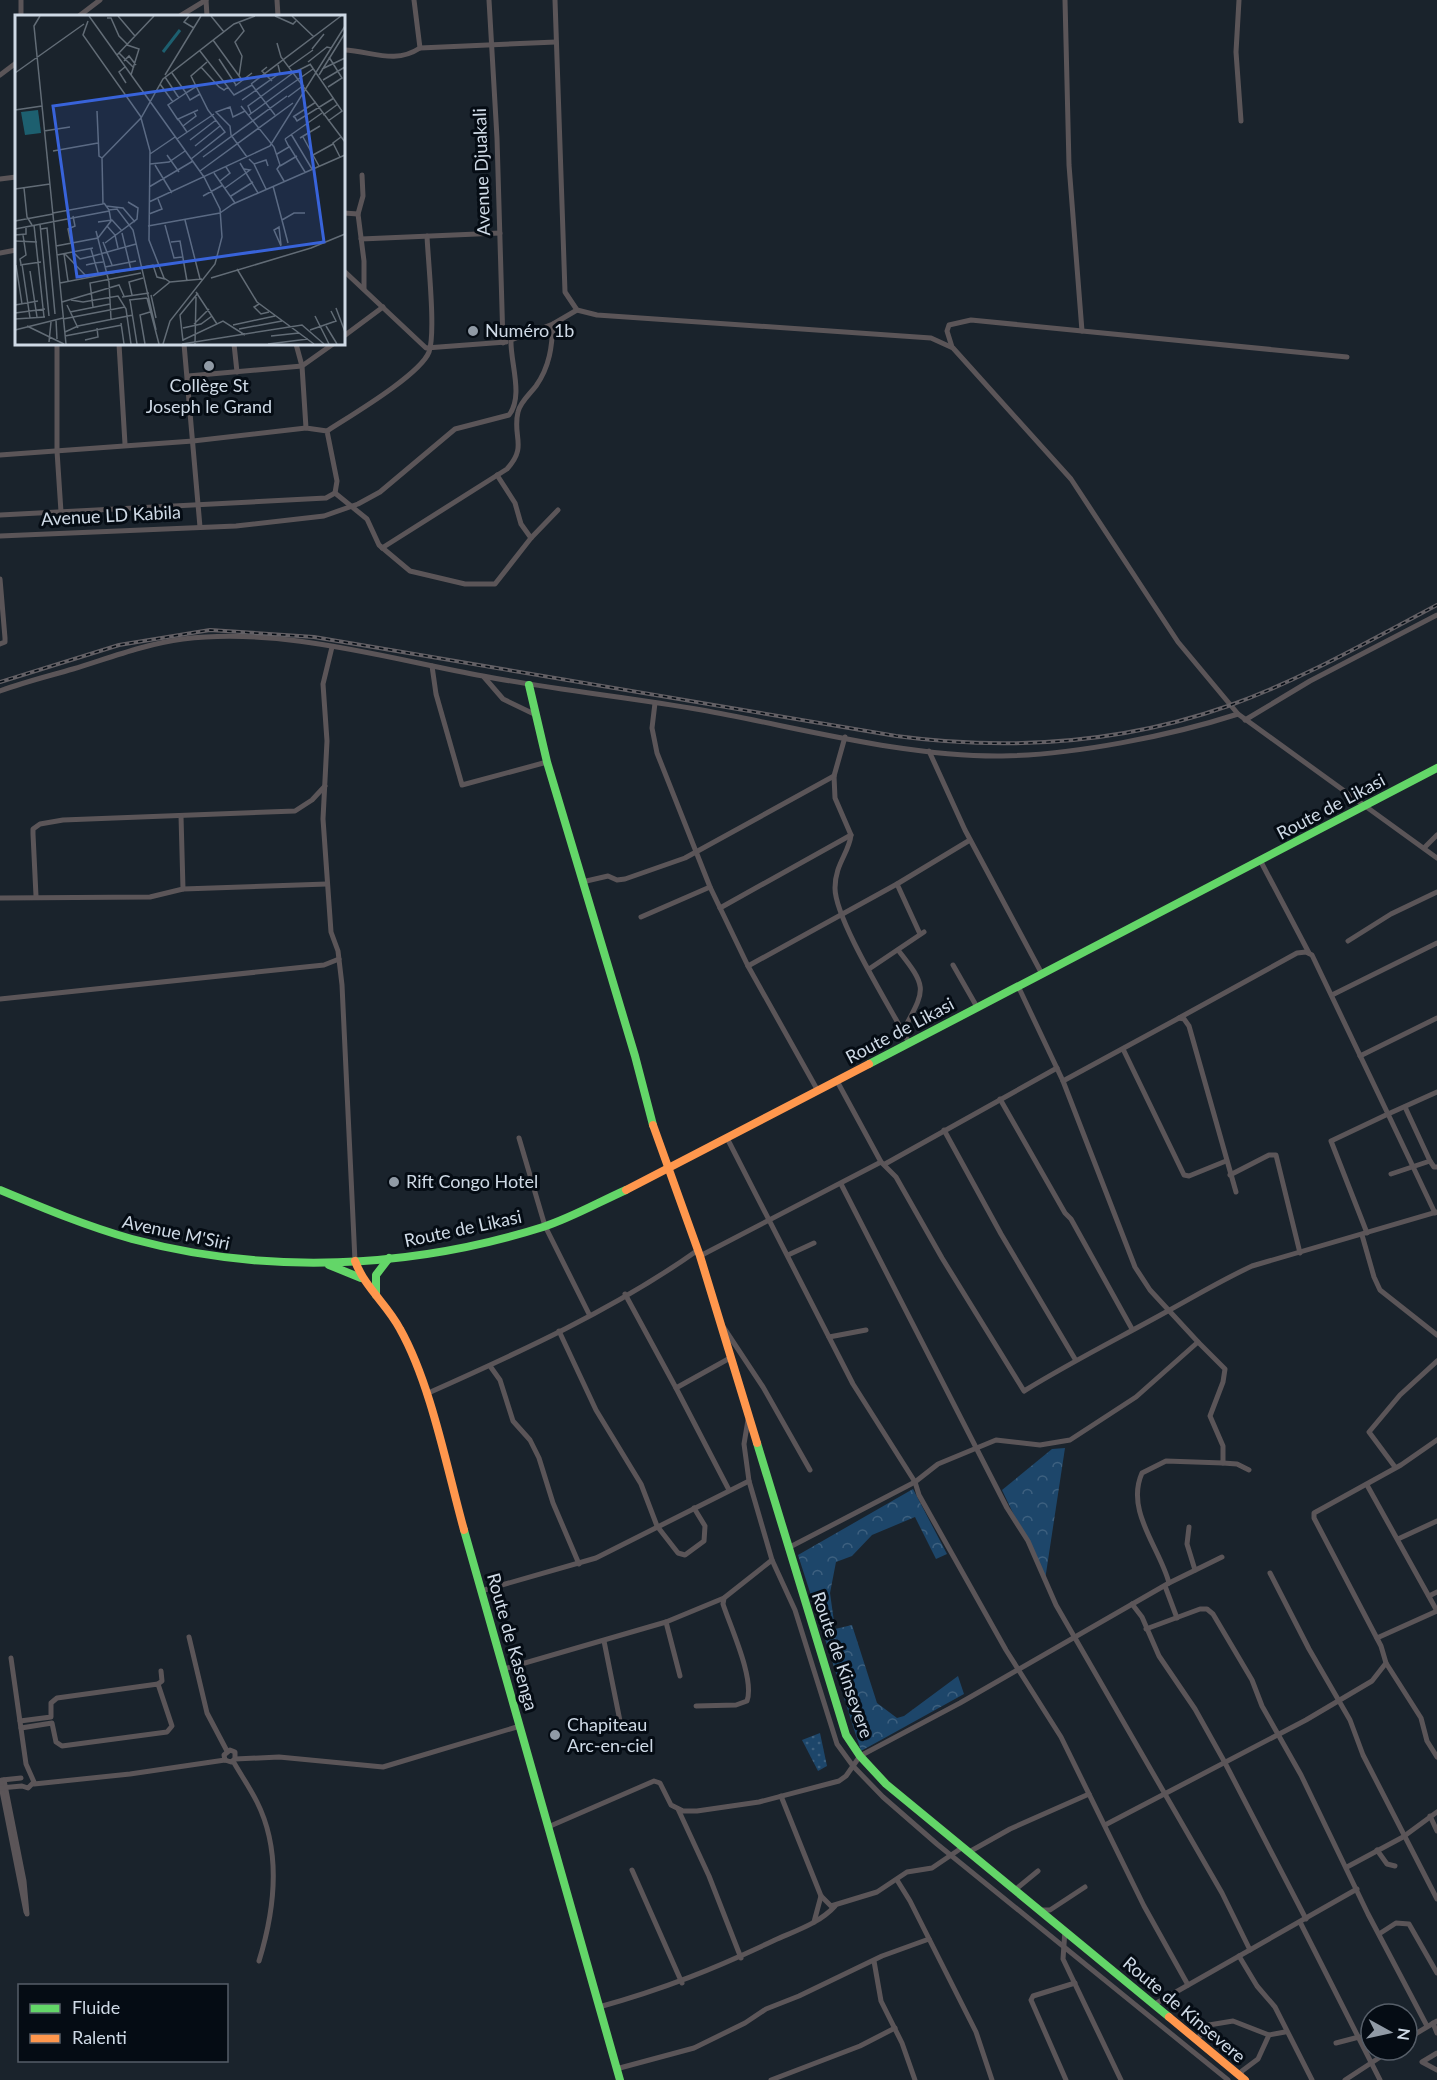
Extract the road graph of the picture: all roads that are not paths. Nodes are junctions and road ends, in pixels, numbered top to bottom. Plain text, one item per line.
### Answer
1 (100, 0) edge
2 (206, 0) edge
3 (414, 0) edge
4 (489, 0) edge
5 (555, 0) edge
6 (1065, 0) edge
7 (1239, 0) edge
8 (80, 15) edge
9 (182, 15) edge
10 (207, 15) edge
11 (556, 42) junction
12 (491, 45) junction
13 (420, 48) junction
14 (345, 50) edge
15 (15, 64) edge
16 (0, 75) edge
17 (1240, 120) dead end
18 (362, 175) dead end
19 (15, 177) edge
20 (0, 179) edge
21 (345, 213) edge
22 (358, 214) junction
23 (500, 233) junction
24 (428, 236) junction
25 (361, 239) junction
26 (15, 250) edge
27 (0, 253) edge
28 (345, 272) edge
29 (364, 289) junction
30 (383, 307) junction
31 (577, 310) junction
32 (553, 324) junction
33 (1082, 331) junction
34 (345, 335) edge
35 (511, 340) junction
36 (503, 343) junction
37 (57, 345) edge
38 (119, 345) edge
39 (184, 345) edge
40 (234, 345) edge
41 (296, 345) edge
42 (332, 345) edge
43 (953, 348) junction
44 (430, 349) junction
45 (1347, 357) dead end
46 (302, 366) junction
47 (237, 372) junction
48 (188, 376) junction
49 (516, 409) junction
50 (306, 428) junction
51 (327, 431) junction
52 (193, 441) junction
53 (125, 444) junction
54 (57, 451) junction
55 (0, 455) edge
56 (497, 475) junction
57 (335, 493) junction
58 (199, 505) junction
59 (351, 506) junction
60 (558, 510) dead end
61 (61, 512) junction
62 (0, 515) edge
63 (200, 527) junction
64 (0, 536) edge
65 (531, 538) junction
66 (382, 548) junction
67 (0, 579) edge
68 (1437, 615) edge
69 (0, 644) edge
70 (332, 647) junction
71 (432, 666) junction
72 (484, 677) junction
73 (529, 684) junction
74 (0, 691) edge
75 (655, 703) junction
76 (534, 714) junction
77 (1238, 714) junction
78 (1245, 720) junction
79 (845, 737) junction
80 (929, 751) junction
81 (547, 762) junction
82 (1437, 768) edge
83 (834, 776) junction
84 (325, 786) junction
85 (1364, 806) junction
86 (181, 816) junction
87 (851, 835) junction
88 (1437, 835) edge
89 (970, 840) junction
90 (1424, 848) junction
91 (696, 851) junction
92 (1437, 858) edge
93 (1260, 860) junction
94 (582, 882) junction
95 (327, 884) junction
96 (897, 884) junction
97 (710, 887) junction
98 (183, 889) junction
99 (1437, 892) edge
100 (36, 896) junction
101 (0, 898) edge
102 (720, 908) junction
103 (841, 914) junction
104 (641, 917) dead end
105 (1348, 941) dead end
106 (1437, 943) edge
107 (898, 950) junction
108 (1309, 953) junction
109 (339, 959) junction
110 (953, 965) dead end
111 (748, 966) junction
112 (869, 969) junction
113 (1042, 974) junction
114 (1018, 986) junction
115 (1332, 995) junction
116 (0, 999) edge
117 (977, 1007) junction
118 (1179, 1018) junction
119 (1437, 1018) edge
120 (903, 1031) junction
121 (909, 1043) junction
122 (1124, 1049) junction
123 (1360, 1056) junction
124 (1057, 1068) junction
125 (837, 1081) junction
126 (1063, 1081) junction
127 (818, 1091) junction
128 (1437, 1092) edge
129 (1000, 1099) junction
130 (1405, 1107) junction
131 (1388, 1114) junction
132 (944, 1130) junction
133 (519, 1138) dead end
134 (727, 1138) junction
135 (1226, 1161) junction
136 (1430, 1161) junction
137 (883, 1163) junction
138 (1411, 1167) junction
139 (1437, 1167) edge
140 (671, 1170) junction
141 (1391, 1174) dead end
142 (1230, 1175) junction
143 (841, 1184) junction
144 (0, 1190) edge
145 (1236, 1192) dead end
146 (1436, 1213) edge
147 (770, 1221) junction
148 (545, 1226) junction
149 (1364, 1234) junction
150 (814, 1243) dead end
151 (699, 1253) junction
152 (1300, 1253) junction
153 (788, 1255) junction
154 (389, 1258) junction
155 (356, 1261) junction
156 (320, 1263) junction
157 (361, 1278) junction
158 (625, 1294) junction
159 (376, 1295) junction
160 (1168, 1311) junction
161 (589, 1314) junction
162 (719, 1322) junction
163 (1132, 1329) junction
164 (866, 1330) dead end
165 (559, 1331) junction
166 (1437, 1335) edge
167 (829, 1337) junction
168 (1198, 1342) junction
169 (730, 1358) junction
170 (1075, 1359) junction
171 (1437, 1361) edge
172 (490, 1366) junction
173 (676, 1389) junction
174 (426, 1394) junction
175 (749, 1415) junction
176 (1437, 1440) edge
177 (979, 1449) junction
178 (1223, 1463) junction
179 (1395, 1467) junction
180 (810, 1470) dead end
181 (1249, 1470) dead end
182 (749, 1481) junction
183 (915, 1482) junction
184 (1367, 1485) junction
185 (729, 1490) junction
186 (694, 1508) junction
187 (1437, 1521) edge
188 (657, 1527) junction
189 (1189, 1527) dead end
190 (1398, 1539) junction
191 (788, 1548) junction
192 (1222, 1557) dead end
193 (772, 1560) junction
194 (579, 1564) junction
195 (1195, 1570) junction
196 (1270, 1573) dead end
197 (1167, 1584) junction
198 (481, 1591) junction
199 (1437, 1592) edge
200 (1429, 1596) junction
201 (724, 1598) junction
202 (1132, 1604) junction
203 (1437, 1611) edge
204 (1177, 1618) junction
205 (666, 1622) junction
206 (1146, 1629) junction
207 (1074, 1637) junction
208 (189, 1638) dead end
209 (1377, 1638) junction
210 (604, 1641) junction
211 (11, 1658) dead end
212 (1386, 1663) junction
213 (1017, 1668) junction
214 (504, 1669) junction
215 (161, 1671) dead end
216 (680, 1676) dead end
217 (158, 1684) junction
218 (1338, 1700) junction
219 (696, 1706) dead end
220 (52, 1720) junction
221 (21, 1724) junction
222 (520, 1726) junction
223 (621, 1726) dead end
224 (1279, 1733) junction
225 (227, 1751) junction
226 (860, 1756) junction
227 (1437, 1757) edge
228 (225, 1760) junction
229 (234, 1760) junction
230 (1224, 1761) junction
231 (26, 1764) junction
232 (853, 1766) junction
233 (31, 1775) junction
234 (22, 1777) junction
235 (2, 1780) edge
236 (34, 1784) junction
237 (22, 1786) junction
238 (2, 1788) edge
239 (1089, 1794) junction
240 (1163, 1795) junction
241 (781, 1796) junction
242 (678, 1809) junction
243 (1437, 1812) edge
244 (1430, 1816) junction
245 (1105, 1825) junction
246 (548, 1827) junction
247 (1437, 1831) edge
248 (12, 1832) junction
249 (1403, 1837) junction
250 (966, 1849) junction
251 (1377, 1850) junction
252 (953, 1855) junction
253 (1395, 1866) dead end
254 (1347, 1867) junction
255 (632, 1870) dead end
256 (1038, 1871) dead end
257 (897, 1880) junction
258 (1085, 1887) dead end
259 (1016, 1889) junction
260 (1357, 1889) junction
261 (821, 1896) junction
262 (1437, 1899) edge
263 (835, 1906) junction
264 (1042, 1910) junction
265 (1303, 1921) junction
266 (814, 1922) junction
267 (1065, 1930) junction
268 (1378, 1934) junction
269 (929, 1939) junction
270 (1062, 1947) junction
271 (1250, 1950) junction
272 (1239, 1956) junction
273 (741, 1958) junction
274 (259, 1961) dead end
275 (874, 1961) junction
276 (1437, 1973) edge
277 (682, 1983) junction
278 (1075, 1983) junction
279 (1188, 1985) junction
280 (1153, 2005) junction
281 (599, 2007) junction
282 (1432, 2024) edge
283 (895, 2028) junction
284 (1285, 2032) junction
285 (1419, 2032) edge
286 (1437, 2033) edge
287 (1269, 2035) junction
288 (1359, 2037) joint
289 (1197, 2040) junction
290 (1336, 2043) dead end
291 (1437, 2053) edge
292 (1372, 2063) joint
293 (616, 2069) junction
294 (1437, 2070) edge
295 (1243, 2078) edge
296 (620, 2080) edge
297 (771, 2080) edge
298 (915, 2080) edge
299 (992, 2080) edge
300 (1066, 2080) edge
301 (1121, 2080) edge
302 (1228, 2080) edge
303 (1311, 2080) edge
304 (1345, 2080) edge
305 (1380, 2080) edge

1 - 8 street
2 - 9 street
2 - 10 street
3 - 13 street
4 - 12 street, Avenue Djuakali
5 - 11 street
6 - 33 street
7 - 17 street
11 - 12 street
11 - 31 street
12 - 13 street
12 - 23 street, Avenue Djuakali
13 - 14 street
15 - 16 street
18 - 22 street
19 - 20 street
21 - 22 street
22 - 25 street
23 - 24 street
23 - 36 street, Avenue Djuakali
24 - 25 street
24 - 44 street
25 - 29 street
26 - 27 street
28 - 29 street
29 - 30 street
30 - 34 street
30 - 44 street
31 - 32 street
31 - 43 street
32 - 35 street
32 - 49 street
33 - 43 street
33 - 45 street
35 - 36 street
35 - 49 street
36 - 44 street
37 - 54 street
38 - 53 street
39 - 48 street
40 - 47 street
41 - 46 street
42 - 46 street
43 - 77 street
44 - 51 street
46 - 47 street
46 - 50 street
47 - 48 street
48 - 52 street
49 - 56 street
49 - 59 street
50 - 51 street
50 - 52 street
51 - 57 street
52 - 53 street
52 - 58 street
53 - 54 street
54 - 55 street
54 - 61 street
56 - 65 street
56 - 66 street
57 - 58 street, Avenue LD Kabila
57 - 59 street
58 - 61 street, Avenue LD Kabila
58 - 63 street, Avenue LD Kabila
59 - 63 street
59 - 66 street
60 - 65 street
61 - 62 street, Avenue LD Kabila
63 - 64 street, Avenue LD Kabila
65 - 66 street
67 - 69 street
68 - 78 street
70 - 71 street
70 - 74 street
70 - 84 street
71 - 72 street
71 - 81 street
72 - 73 street
72 - 76 street
73 - 75 street
73 - 76 main road, Route de Kinsevere
75 - 79 street
75 - 91 street
76 - 81 main road, Route de Kinsevere
77 - 78 street
77 - 80 street
78 - 85 street
79 - 80 street
79 - 83 street
80 - 89 street
81 - 94 main road, Route de Kinsevere
82 - 85 main road, Route de Likasi
83 - 87 street
83 - 91 street
84 - 86 street
84 - 95 street
85 - 90 street
85 - 93 main road, Route de Likasi
86 - 98 street
86 - 100 street
87 - 102 street
87 - 103 street
88 - 90 street
89 - 96 street
89 - 113 street
90 - 92 street
91 - 94 street
91 - 97 street
93 - 108 street
93 - 113 main road, Route de Likasi
94 - 140 main road, Route de Kinsevere
95 - 98 street
95 - 109 street
96 - 103 street
96 - 107 street
97 - 102 street
97 - 104 street
98 - 100 street
99 - 105 street
100 - 101 street
102 - 111 street
103 - 111 street
103 - 112 street
106 - 115 street
107 - 112 street
107 - 120 street
108 - 115 street
108 - 118 street
109 - 116 street
109 - 155 street
110 - 117 street
111 - 127 street
112 - 120 street
113 - 114 main road, Route de Likasi
114 - 117 main road, Route de Likasi
114 - 124 street
115 - 123 street
117 - 121 main road, Route de Likasi
118 - 122 street
118 - 135 street
119 - 123 street
120 - 121 street
121 - 125 main road, Route de Likasi
122 - 126 street
122 - 135 street
123 - 131 street
124 - 126 street
124 - 129 street
125 - 127 main road, Route de Likasi
125 - 137 street
126 - 160 street
127 - 134 main road, Route de Likasi
128 - 130 street
129 - 132 street
129 - 163 street
130 - 131 street
130 - 136 street
131 - 138 street
131 - 149 street
132 - 137 street
132 - 170 street
133 - 148 street
134 - 140 main road, Route de Likasi
134 - 147 street
135 - 142 street
136 - 138 street
136 - 139 street
137 - 143 street
137 - 170 street
138 - 141 street
138 - 146 street
140 - 148 main road, Route de Likasi
140 - 151 main road, Route de Kinsevere
142 - 145 street
142 - 152 street
143 - 147 street
143 - 177 street
144 - 156 main road, Avenue M'Siri
146 - 149 street
147 - 151 street
147 - 153 street
148 - 154 main road, Route de Likasi
148 - 161 street
149 - 152 street
149 - 166 street
150 - 153 street
151 - 158 street
151 - 162 main road, Route de Kinsevere
152 - 160 street
153 - 167 street
154 - 155 main road, Route de Likasi
154 - 159 main road
155 - 156 main road, Avenue M'Siri
155 - 157 main road, Route de Kasenga
156 - 157 main road
157 - 159 main road, Route de Kasenga
158 - 161 street
158 - 173 street
159 - 174 main road, Route de Kasenga
160 - 163 street
160 - 168 street
161 - 165 street
162 - 169 main road, Route de Kinsevere
162 - 180 street
163 - 170 street
164 - 167 street
165 - 172 street
165 - 188 street
167 - 183 street
168 - 177 street
168 - 178 street
169 - 173 street
169 - 175 main road, Route de Kinsevere
171 - 179 street
172 - 174 street
172 - 194 street
173 - 185 street
174 - 198 main road, Route de Kasenga
175 - 182 street
175 - 191 main road, Route de Kinsevere
176 - 179 street
177 - 183 street
177 - 207 street
178 - 181 street
178 - 197 street
179 - 184 street
182 - 185 street
182 - 193 street
183 - 191 street
183 - 213 street
184 - 190 street
184 - 209 street
185 - 186 street
186 - 188 street
186 - 188 street
187 - 190 street
188 - 194 street
189 - 195 street
190 - 200 street
191 - 226 main road, Route de Kinsevere
192 - 195 street
193 - 201 street
193 - 232 street
194 - 198 street
195 - 197 street
196 - 218 street
197 - 202 street
197 - 204 street
198 - 214 main road, Route de Kasenga
199 - 200 street
200 - 203 street
201 - 205 street
201 - 219 street
202 - 206 street
202 - 207 street
203 - 209 street
204 - 206 street
204 - 224 street
205 - 210 street
205 - 216 street
206 - 230 street
207 - 213 street
207 - 240 street
208 - 225 street
209 - 212 street
210 - 214 street
210 - 223 street
211 - 221 street
212 - 218 street
212 - 227 street
213 - 226 street
213 - 239 street
214 - 222 main road, Route de Kasenga
215 - 217 street
217 - 220 street
217 - 220 street
218 - 224 street
218 - 249 street
220 - 221 street
221 - 231 street
222 - 229 street
222 - 246 main road, Route de Kasenga
224 - 230 street
224 - 254 street
225 - 228 street
225 - 229 street
226 - 232 street
226 - 250 main road, Route de Kinsevere
228 - 229 street
228 - 236 street
229 - 274 street
230 - 240 street
230 - 265 street
231 - 233 street
231 - 234 street
232 - 241 street
232 - 252 street
233 - 234 street
233 - 236 street
234 - 235 street
234 - 237 street
235 - 238 street
236 - 237 street
237 - 238 street
238 - 248 street
239 - 245 street
239 - 250 street
240 - 245 street
240 - 271 street
241 - 242 street
241 - 261 street
242 - 246 street
242 - 273 street
243 - 244 street
244 - 247 street
244 - 249 street
245 - 279 street
246 - 281 main road, Route de Kasenga
248 - 248 street
249 - 251 street
249 - 262 street
250 - 252 street
250 - 259 main road, Route de Kinsevere
251 - 253 street
251 - 254 street
252 - 257 street
252 - 270 street
254 - 260 street
255 - 277 street
256 - 259 street
257 - 263 street
257 - 269 street
258 - 264 street
259 - 264 main road, Route de Kinsevere
260 - 265 street
260 - 268 street
261 - 263 street
261 - 266 street
263 - 266 street
264 - 267 main road, Route de Kinsevere
265 - 271 street
265 - 288 street
266 - 273 street
267 - 270 street
267 - 280 main road, Route de Kinsevere
268 - 276 street
268 - 282 street
269 - 275 street
269 - 299 street
270 - 278 street
270 - 302 street
271 - 272 street
272 - 279 street
272 - 284 street
273 - 277 street
275 - 283 street
275 - 293 street
277 - 281 street
278 - 300 street
278 - 301 street
279 - 280 street
280 - 289 main road, Route de Kinsevere
281 - 293 main road, Route de Kasenga
282 - 285 street
282 - 286 street
283 - 297 street
283 - 298 street
284 - 287 street
284 - 303 street
287 - 289 street
287 - 295 street
288 - 290 street
289 - 295 main road, Route de Kinsevere
291 - 294 street
292 - 304 street
292 - 305 street
293 - 296 main road, Route de Kasenga

